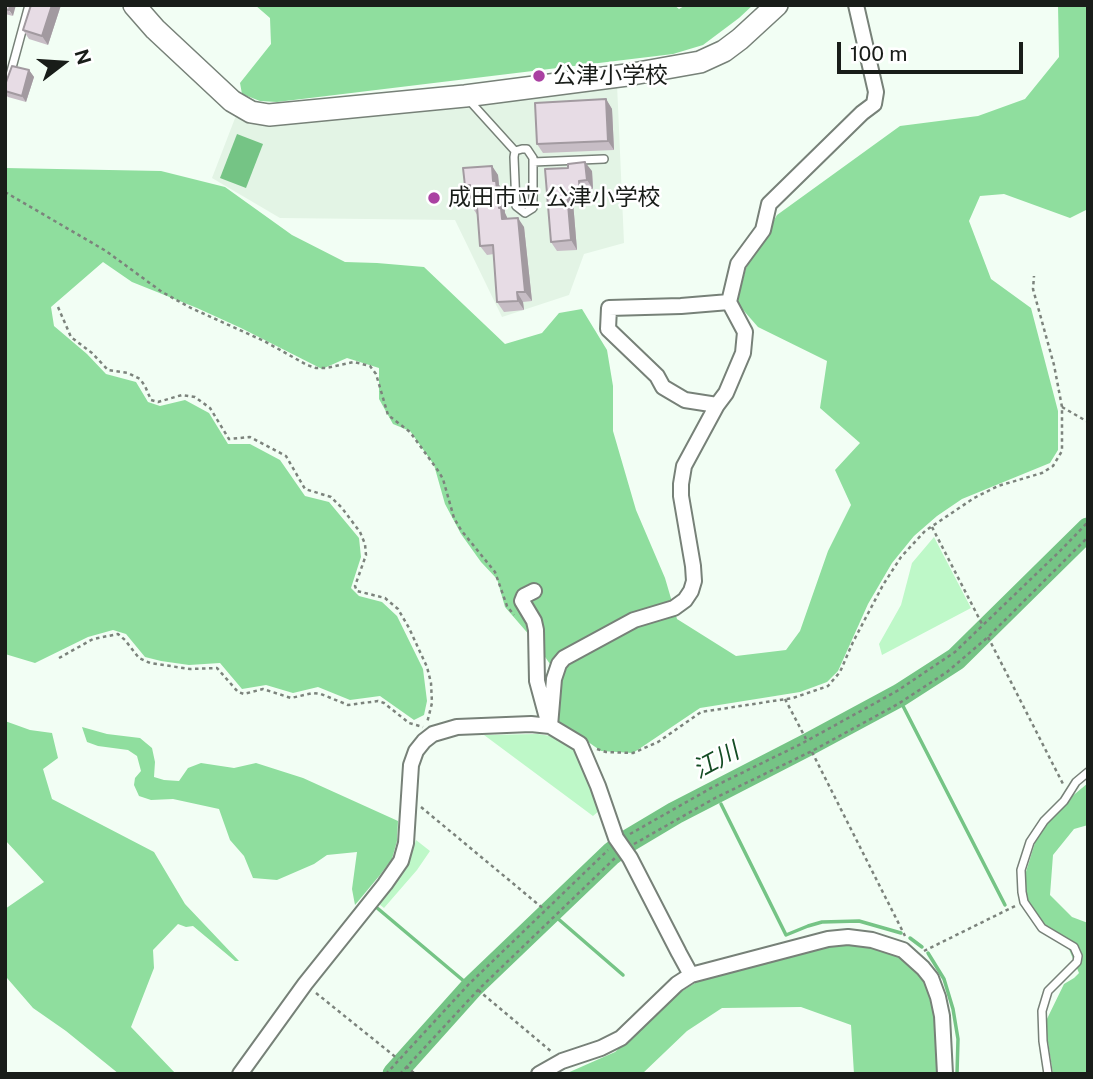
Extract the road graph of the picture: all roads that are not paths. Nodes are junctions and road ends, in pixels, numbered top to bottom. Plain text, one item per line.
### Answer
1 (29, 5) edge
2 (777, 5) edge
3 (856, 5) edge
4 (136, 6) edge
5 (8, 83) edge
6 (465, 96) junction
7 (515, 151) junction
8 (604, 159) dead end
9 (533, 162) junction
10 (729, 302) junction
11 (717, 405) junction
12 (534, 591) dead end
13 (550, 726) junction
14 (1088, 772) edge
15 (691, 975) junction
16 (240, 1074) edge
17 (539, 1074) edge
18 (945, 1074) edge
19 (1048, 1074) edge

1 - 5 lane
2 - 6 street
3 - 10 street
4 - 6 street
6 - 7 lane
7 - 9 lane
7 - 9 lane
8 - 9 lane
10 - 11 street
10 - 11 street
11 - 13 street
12 - 13 street
13 - 15 street
13 - 16 street
14 - 19 lane
15 - 17 street
15 - 18 street

